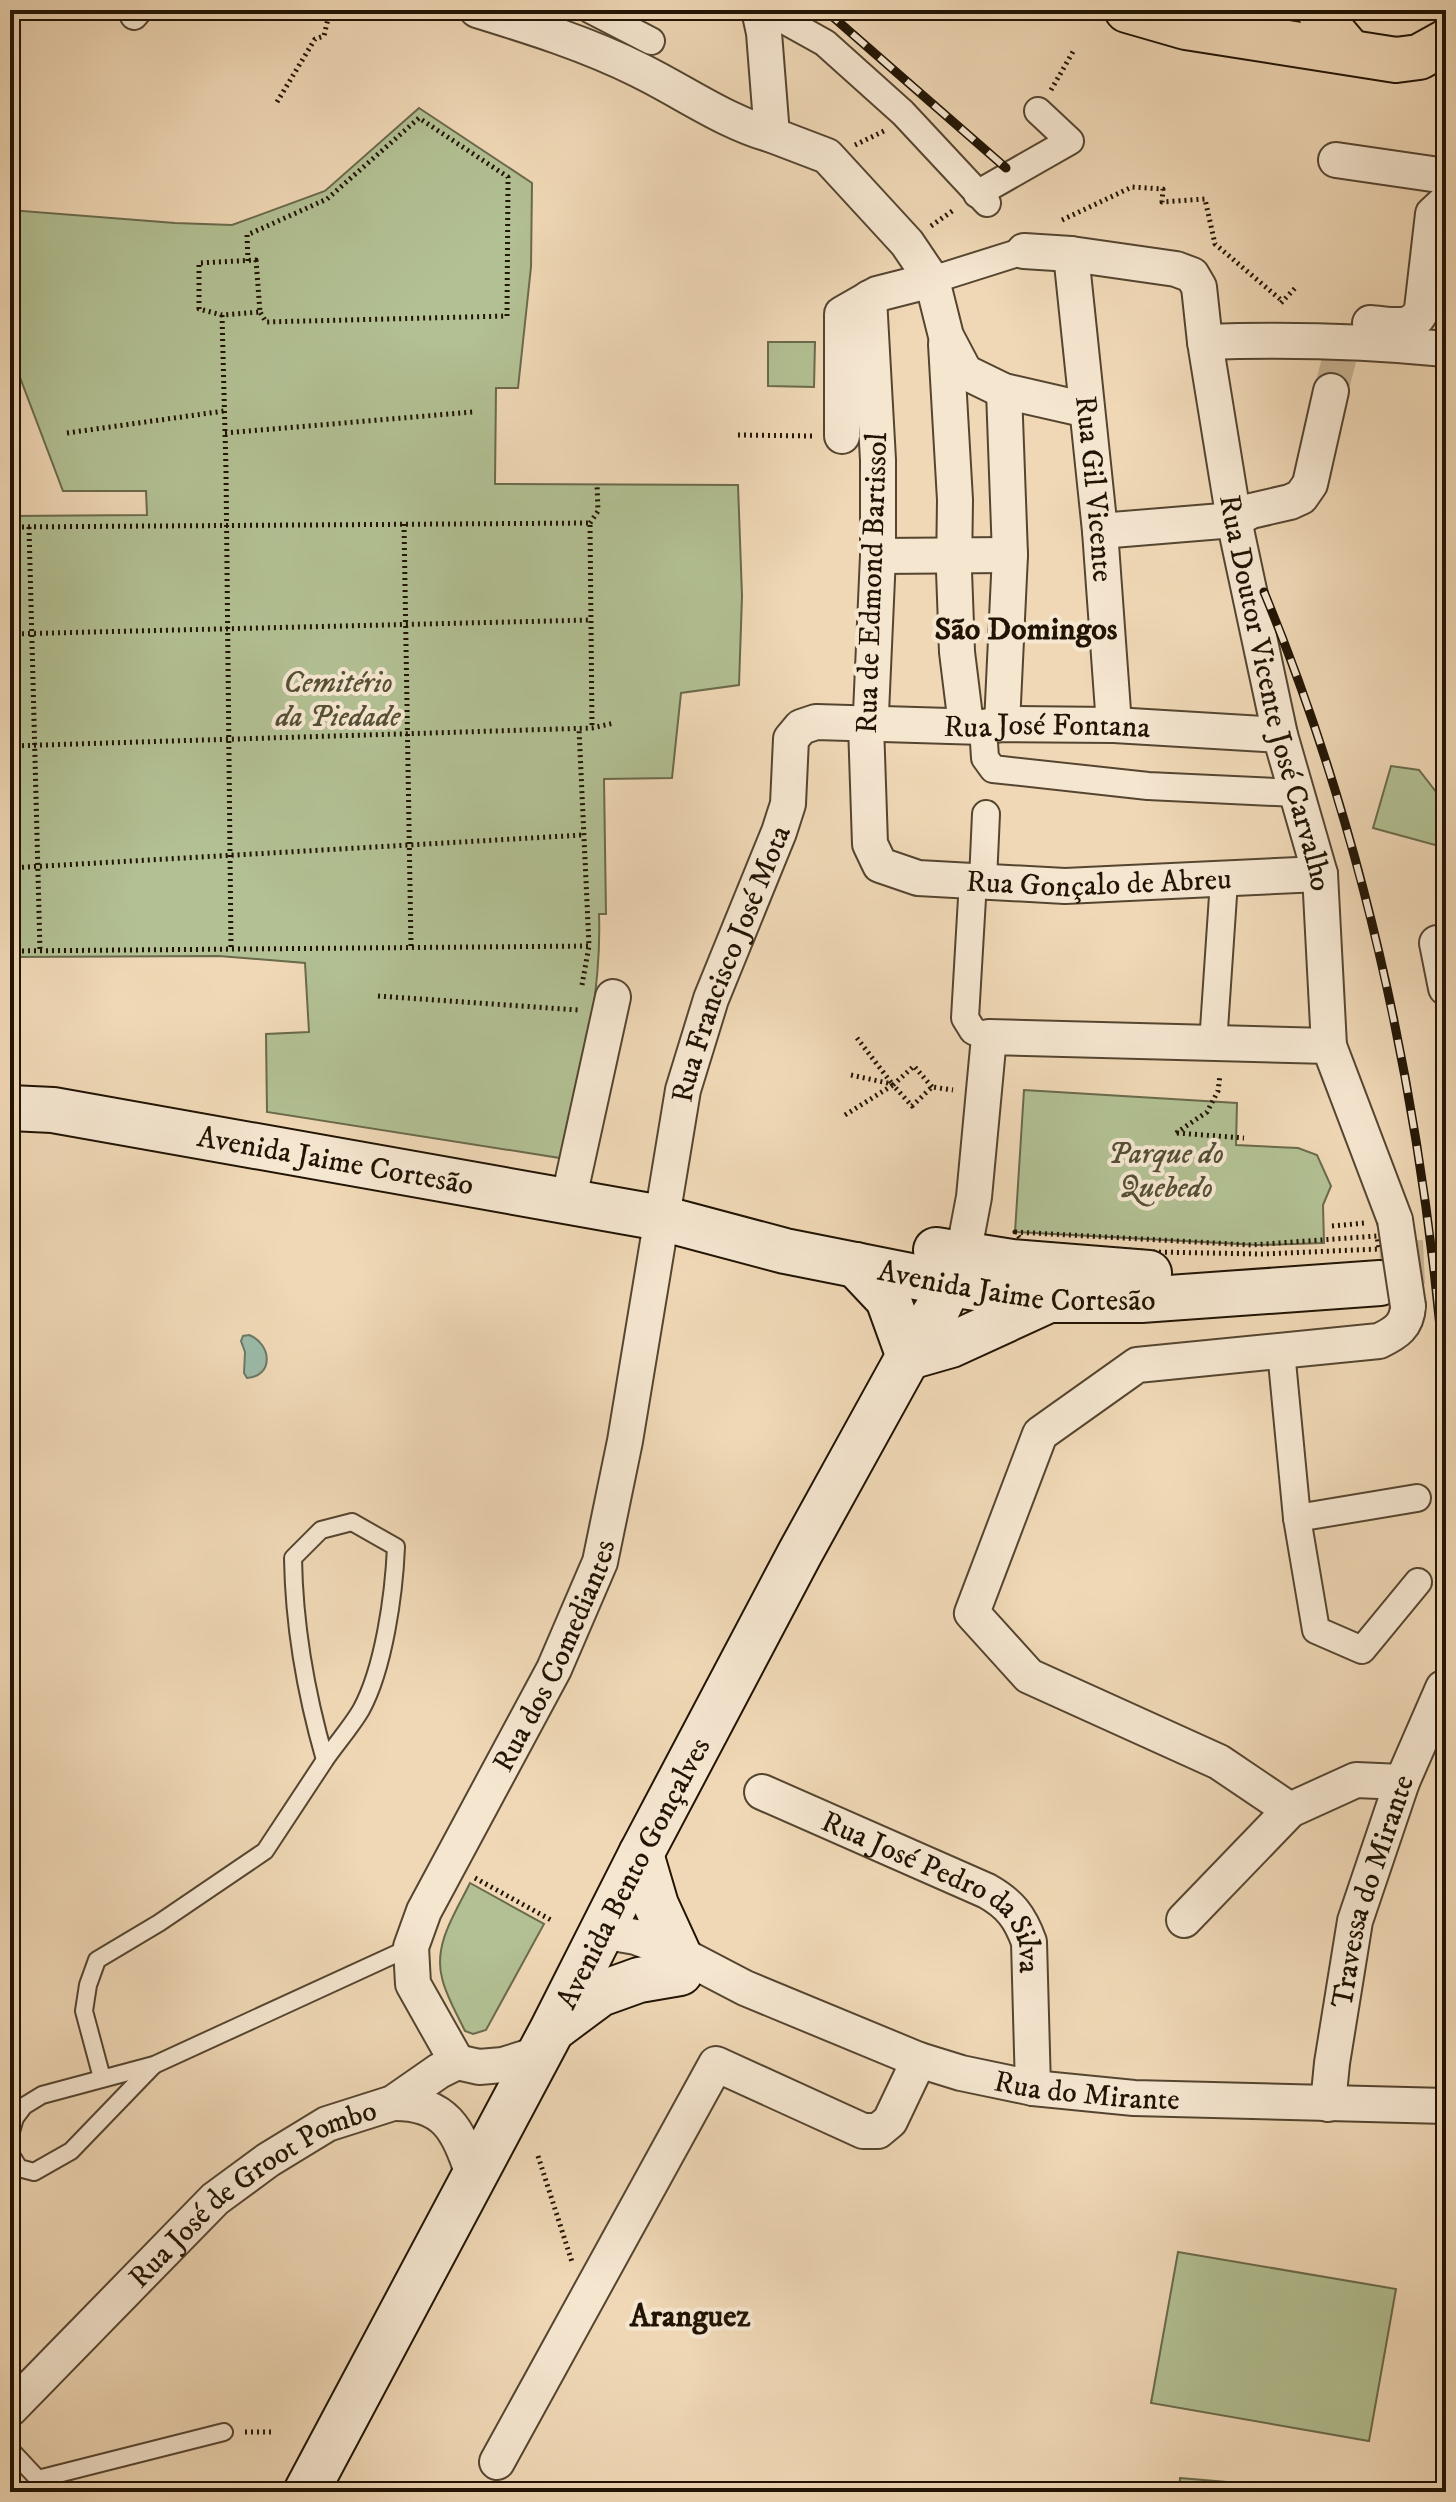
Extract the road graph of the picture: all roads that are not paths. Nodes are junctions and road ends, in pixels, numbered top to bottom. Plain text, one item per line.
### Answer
1 (477, 10) edge
2 (591, 10) edge
3 (759, 10) edge
4 (766, 10) edge
5 (1127, 10) edge
6 (1319, 10) edge
7 (1201, 19) edge
8 (651, 41) dead end
9 (1349, 51) junction
10 (1437, 52) edge
11 (1038, 111) road end
12 (772, 135) junction
13 (1336, 160) dead end
14 (1446, 176) edge
15 (1446, 202) edge
16 (1029, 252) joint
17 (1071, 254) junction
18 (932, 280) junction
19 (869, 298) junction
20 (1357, 332) dead end
21 (946, 336) junction
22 (1205, 342) junction
23 (1446, 349) edge
24 (1004, 391) junction
25 (1331, 391) tunnel mouth
26 (1087, 410) junction
27 (828, 436) road end
28 (1234, 520) junction
29 (1100, 531) junction
30 (954, 553) junction
31 (1010, 555) junction
32 (878, 556) junction
33 (816, 722) joint
34 (866, 725) junction
35 (1114, 725) junction
36 (984, 726) junction
37 (1280, 735) junction
38 (1296, 793) junction
39 (986, 814) dead end
40 (880, 865) joint
41 (1320, 874) junction
42 (978, 880) junction
43 (1224, 881) junction
44 (1446, 945) edge
45 (1446, 988) edge
46 (613, 997) dead end
47 (989, 1037) junction
48 (1213, 1044) junction
49 (1329, 1046) junction
50 (10, 1108) edge
51 (568, 1202) junction
52 (661, 1218) junction
53 (856, 1265) junction
54 (957, 1269) junction
55 (1389, 1284) junction
56 (1049, 1300) junction
57 (1281, 1351) junction
58 (909, 1357) junction
59 (1417, 1498) dead end
60 (1297, 1518) junction
61 (1418, 1582) dead end
62 (1443, 1688) dead end
63 (325, 1760) junction
64 (1402, 1782) junction
65 (762, 1792) dead end
66 (1290, 1810) junction
67 (641, 1854) junction
68 (1184, 1920) dead end
69 (601, 1931) junction
70 (411, 1947) junction
71 (679, 1963) junction
72 (545, 2042) junction
73 (919, 2060) junction
74 (457, 2062) junction
75 (154, 2065) junction
76 (102, 2078) junction
77 (1033, 2088) junction
78 (393, 2103) junction
79 (1328, 2104) junction
80 (1446, 2106) edge
81 (10, 2135) edge
82 (10, 2146) edge
83 (473, 2175) junction
84 (10, 2409) edge
85 (224, 2432) road end
86 (10, 2449) edge
87 (497, 2462) dead end
88 (306, 2492) edge

1 - 12 street
2 - 8 street
3 - 12 street
4 - 11 street
5 - 7 main road
6 - 9 main road
7 - 9 main road
9 - 10 main road
12 - 18 street
13 - 14 street
15 - 20 street
16 - 17 street
16 - 18 street
17 - 22 street, Rua Doutor Vicente José Carvalho
17 - 26 street, Rua Gil Vicente
18 - 19 street
18 - 21 street
19 - 27 street
19 - 32 street, Rua de Edmond Bartissol
21 - 24 street
21 - 30 street
22 - 23 street
22 - 28 street, Rua Doutor Vicente José Carvalho
24 - 26 street
24 - 31 street
25 - 28 street
26 - 29 street, Rua Gil Vicente
28 - 29 street
28 - 37 street, Rua Doutor Vicente José Carvalho
29 - 35 street, Rua Gil Vicente
30 - 31 street
30 - 32 street
30 - 36 street
31 - 36 street
32 - 34 street, Rua de Edmond Bartissol
33 - 34 street, Rua José Fontana
33 - 52 street, Rua Francisco José Mota
34 - 36 street, Rua José Fontana
34 - 40 street, Rua de Edmond Bartissol
35 - 36 street, Rua José Fontana
35 - 37 street, Rua José Fontana
36 - 38 street
37 - 38 street, Rua Doutor Vicente José Carvalho
38 - 41 street, Rua Doutor Vicente José Carvalho
39 - 42 street
40 - 42 street, Rua Gonçalo de Abreu
41 - 43 street, Rua Gonçalo de Abreu
41 - 49 street, Rua Doutor Vicente José Carvalho
42 - 43 street, Rua Gonçalo de Abreu
42 - 47 street
43 - 48 street
44 - 45 street
46 - 51 street
47 - 48 street
47 - 54 street
48 - 49 street
49 - 55 street, Rua Doutor Vicente José Carvalho, bridge
50 - 51 main road, Avenida Jaime Cortesão
51 - 52 main road, Avenida Jaime Cortesão
52 - 53 main road, Avenida Jaime Cortesão
52 - 54 main road, Avenida Jaime Cortesão
52 - 70 street, Rua dos Comediantes
53 - 54 main road, Avenida Jaime Cortesão
53 - 58 main road
54 - 55 main road, Avenida Jaime Cortesão
54 - 56 main road, Avenida Jaime Cortesão
54 - 58 main road, Avenida Bento Gonçalves
55 - 56 main road, Avenida Jaime Cortesão
55 - 57 street
56 - 58 main road
57 - 60 street
57 - 66 street
58 - 67 main road, Avenida Bento Gonçalves
59 - 60 street
60 - 61 street
62 - 64 street, Travessa do Mirante
63 - 63 lane
63 - 76 lane
64 - 66 street
64 - 79 street, Travessa do Mirante
65 - 77 street, Rua José Pedro da Silva
66 - 68 street
67 - 69 main road, Avenida Bento Gonçalves
67 - 71 main road
69 - 71 street, Rua do Mirante
69 - 72 main road, Avenida Bento Gonçalves
70 - 74 street, Rua dos Comediantes
70 - 75 lane
71 - 72 main road
71 - 73 street, Rua do Mirante
72 - 74 street
72 - 83 main road, Avenida Bento Gonçalves
73 - 77 street, Rua do Mirante
73 - 87 street
74 - 78 street, Rua José de Groot Pombo
75 - 76 lane
75 - 82 lane
76 - 81 lane
77 - 79 street, Rua do Mirante
78 - 83 street
78 - 84 street, Rua José de Groot Pombo
79 - 80 street, Rua do Mirante
83 - 88 main road, Avenida Bento Gonçalves
85 - 86 lane

